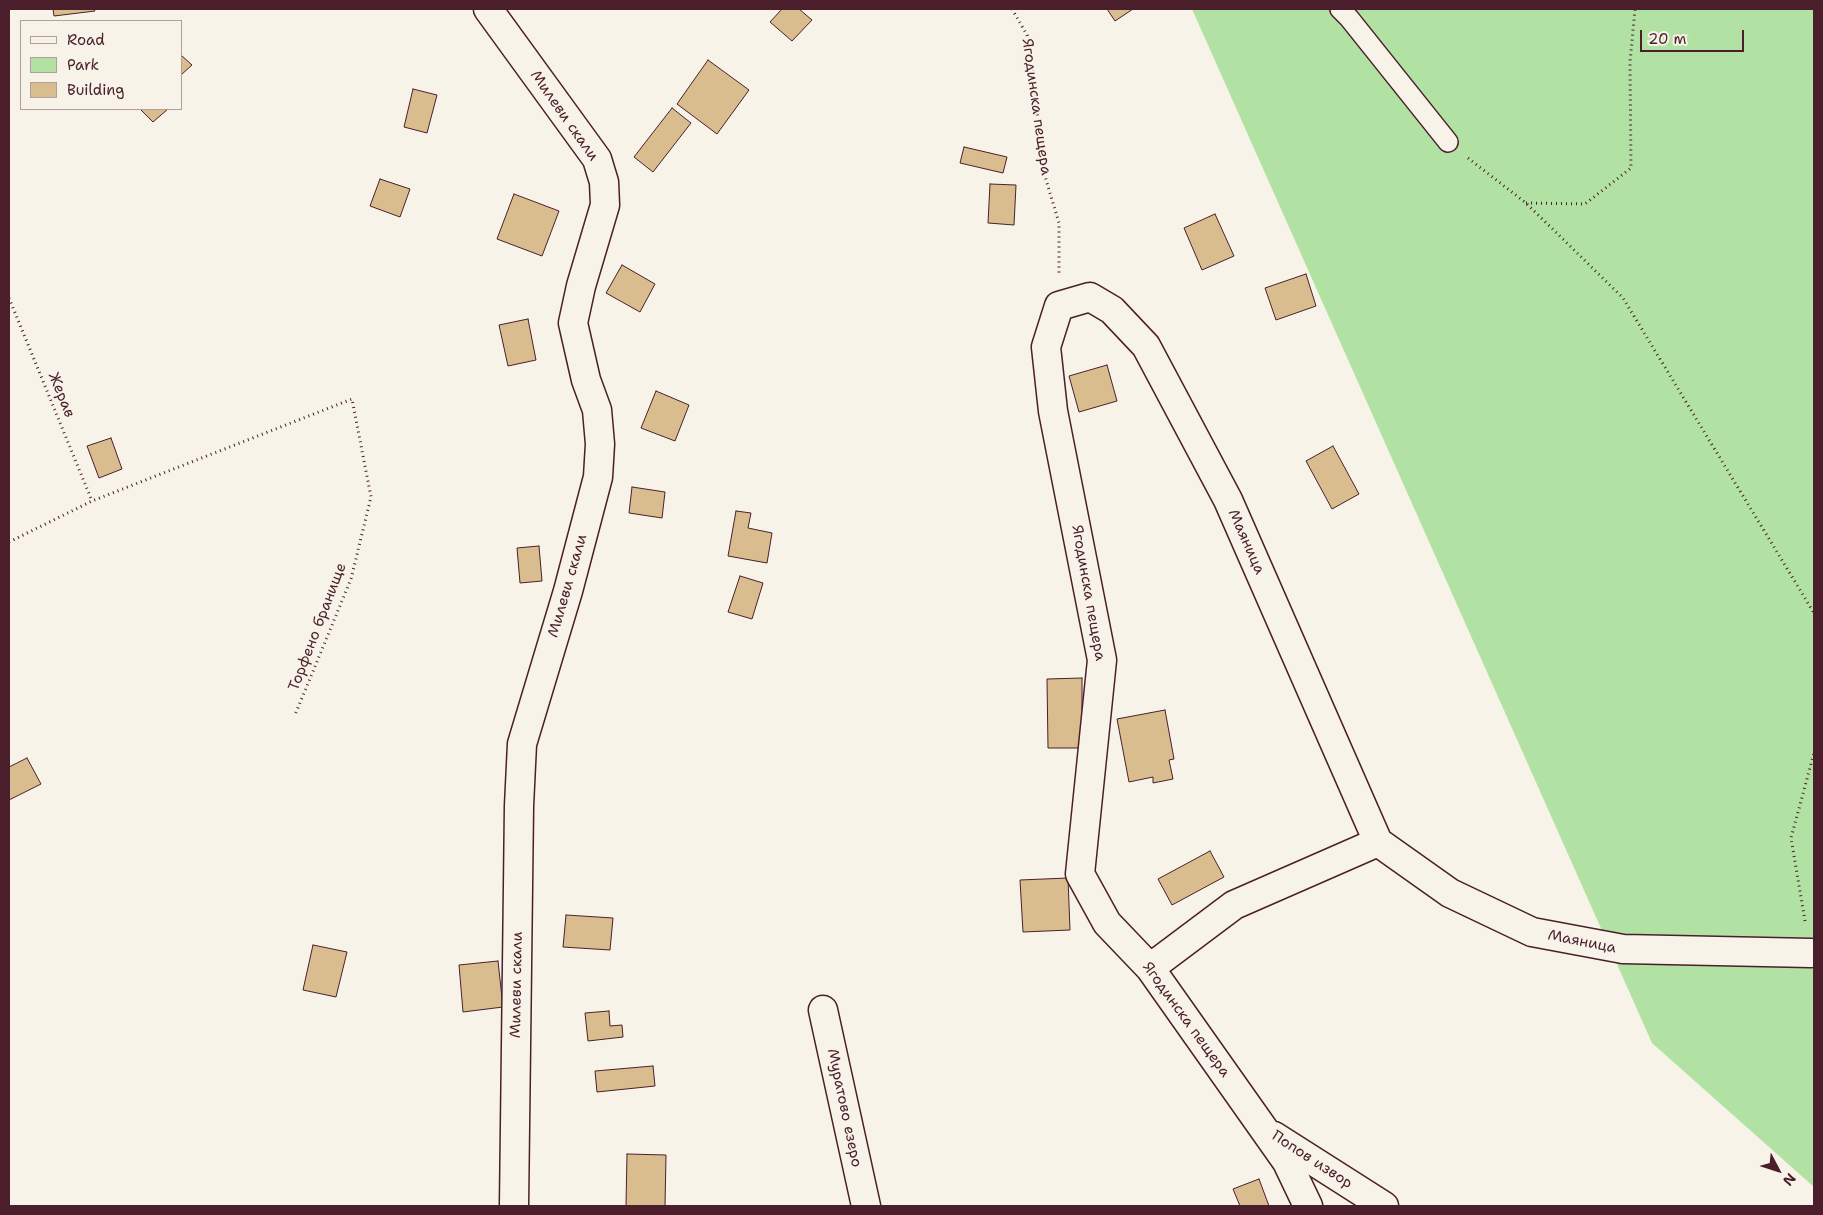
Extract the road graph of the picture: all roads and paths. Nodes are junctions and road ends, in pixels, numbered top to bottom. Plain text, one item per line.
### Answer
1 (488, 9) edge
2 (1012, 9) edge
3 (1340, 9) edge
4 (1635, 9) edge
5 (1448, 142) joint
6 (1526, 203) junction
7 (9, 298) edge
8 (1059, 306) junction
9 (92, 501) junction
10 (9, 542) edge
11 (1814, 613) edge
12 (295, 715) dead end
13 (1814, 753) edge
14 (1378, 842) junction
15 (1811, 953) joint
16 (1150, 968) junction
17 (823, 1010) dead end
18 (1264, 1130) junction
19 (514, 1206) edge
20 (866, 1206) edge
21 (1308, 1206) edge
22 (1384, 1206) edge

1 - 19 street, Милеви скали
2 - 8 path, Ягодинска пещера
3 - 5 lane
4 - 6 path
5 - 6 path
6 - 11 path
7 - 9 path, Жерав
8 - 14 street, Маяница
8 - 16 street, Ягодинска пещера
9 - 10 path
9 - 12 path, Торфено бранище
13 - 15 path
14 - 15 street, Маяница
14 - 16 street
16 - 18 street, Ягодинска пещера
17 - 20 street, Муратово езеро
18 - 21 street, Ягодинска пещера
18 - 22 street, Попов извор

